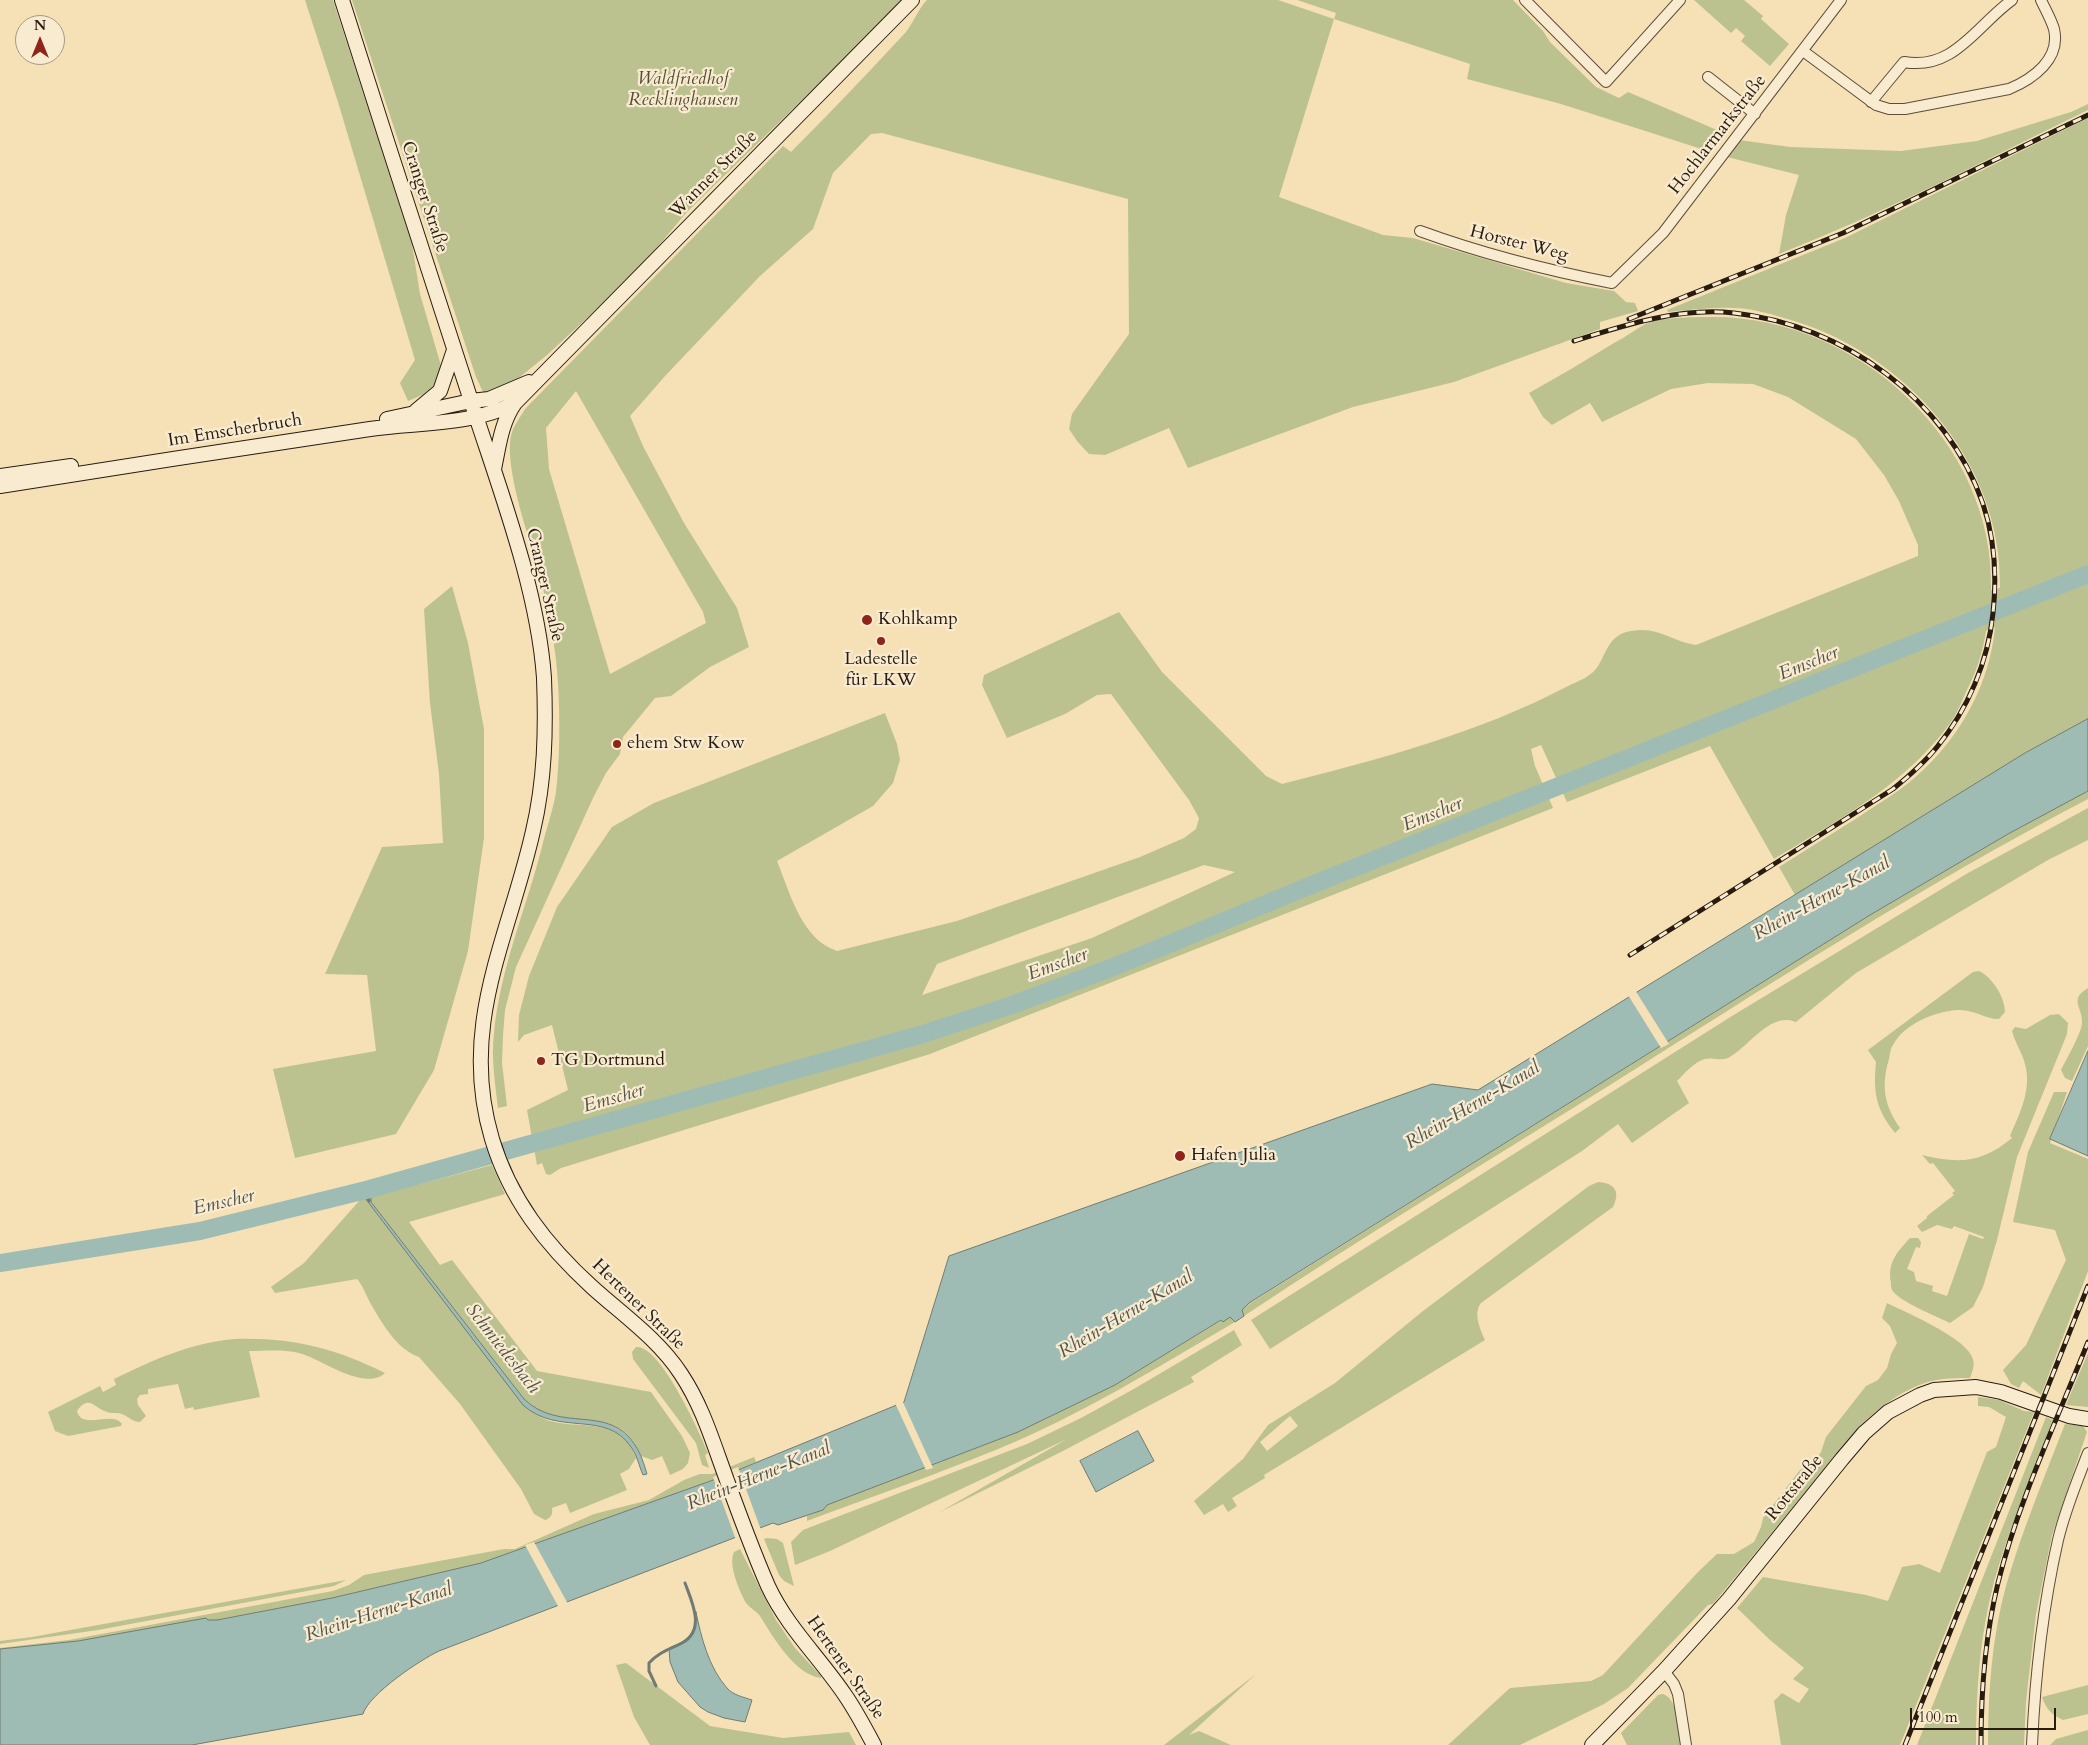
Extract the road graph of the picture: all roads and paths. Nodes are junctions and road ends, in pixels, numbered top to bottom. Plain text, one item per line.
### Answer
1 (342, 0) edge
2 (912, 0) edge
3 (1525, 0) edge
4 (1680, 0) edge
5 (1842, 0) edge
6 (2012, 0) edge
7 (2041, 0) edge
8 (1803, 51) junction
9 (1708, 77) dead end
10 (1871, 102) junction
11 (1755, 114) junction
12 (1420, 231) dead end
13 (1612, 283) joint
14 (454, 350) junction
15 (542, 376) junction
16 (471, 401) junction
17 (515, 403) junction
18 (476, 416) junction
19 (412, 419) junction
20 (396, 422) junction
21 (493, 470) junction
22 (0, 476) edge
23 (0, 486) edge
24 (513, 1192) joint
25 (2088, 1419) edge
26 (2088, 1453) edge
27 (1664, 1671) junction
28 (874, 1745) edge
29 (1592, 1745) edge
30 (1686, 1745) edge
31 (2032, 1745) edge

1 - 14 main road, Cranger Straße
2 - 15 main road, Wanner Straße
3 - 4 street
5 - 8 street, Hochlarmarkstraße
6 - 10 street
7 - 10 street
8 - 10 street
8 - 11 street, Hochlarmarkstraße
9 - 11 street
11 - 13 street, Hochlarmarkstraße
12 - 13 street, Horster Weg
14 - 16 main road, Cranger Straße
14 - 19 main road
15 - 16 main road, Wanner Straße
15 - 17 main road, Wanner Straße
16 - 18 main road, Cranger Straße
16 - 19 main road, Im Emscherbruch
17 - 18 main road, Wanner Straße
17 - 21 main road
18 - 19 main road, Im Emscherbruch
18 - 21 main road, Cranger Straße
19 - 20 main road, Im Emscherbruch
20 - 22 main road, Im Emscherbruch
20 - 23 main road, Im Emscherbruch
21 - 24 main road, Cranger Straße
24 - 28 main road, Hertener Straße
25 - 27 main road, Rottstraße
26 - 31 street
27 - 29 main road, Rottstraße
27 - 30 street

